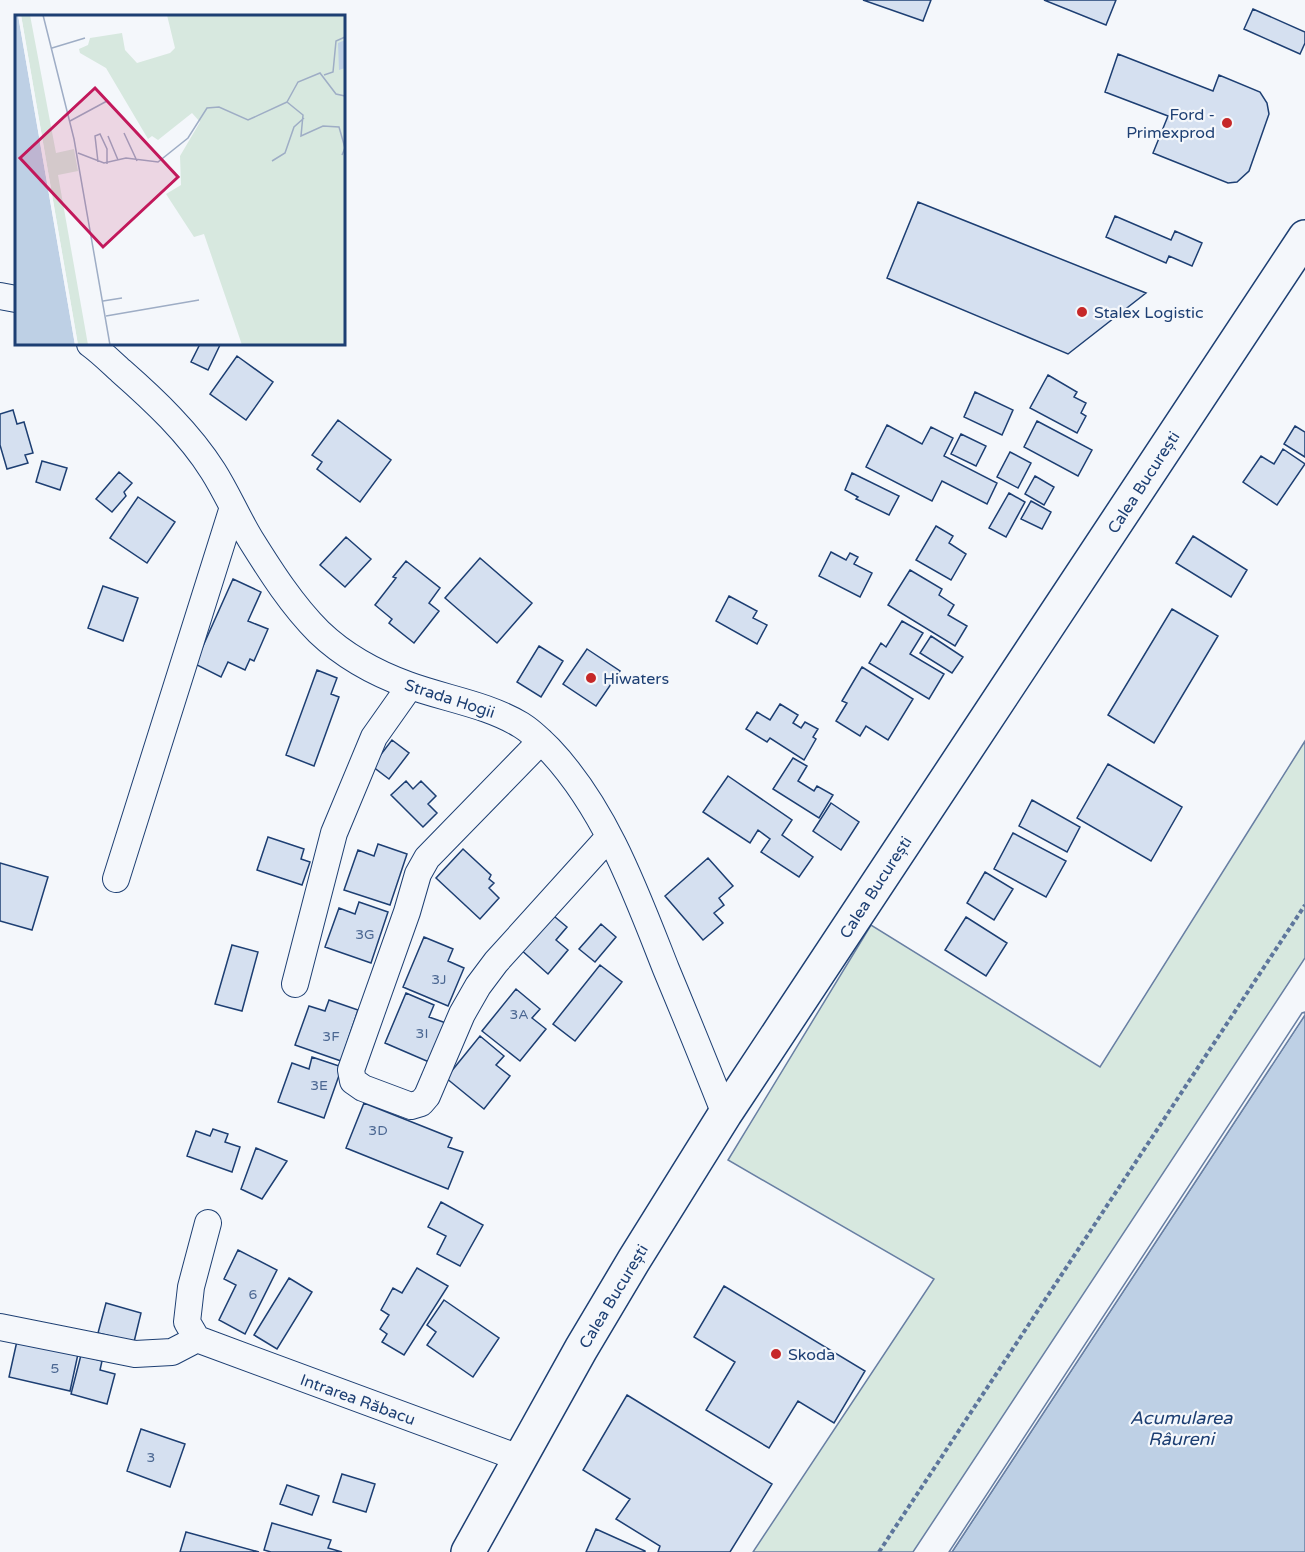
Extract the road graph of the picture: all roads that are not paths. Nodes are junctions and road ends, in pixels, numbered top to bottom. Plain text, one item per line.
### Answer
1 (1305, 237) edge
2 (0, 296) edge
3 (15, 299) edge
4 (91, 345) edge
5 (233, 507) junction
6 (410, 686) junction
7 (541, 741) junction
8 (609, 837) junction
9 (116, 879) dead end
10 (295, 984) dead end
11 (725, 1114) junction
12 (208, 1223) dead end
13 (0, 1327) edge
14 (197, 1339) junction
15 (519, 1458) junction
16 (468, 1552) edge

1 - 11 highway, Calea București
2 - 3 street
4 - 5 street, Strada Hogii
5 - 6 street, Strada Hogii
5 - 9 street
6 - 7 street, Strada Hogii
6 - 10 street
7 - 8 street, Strada Hogii
7 - 8 street
8 - 11 street, Strada Hogii
11 - 15 highway, Calea București
12 - 14 street
13 - 14 street
14 - 15 street, Intrarea Răbacu
15 - 16 highway, Calea București

